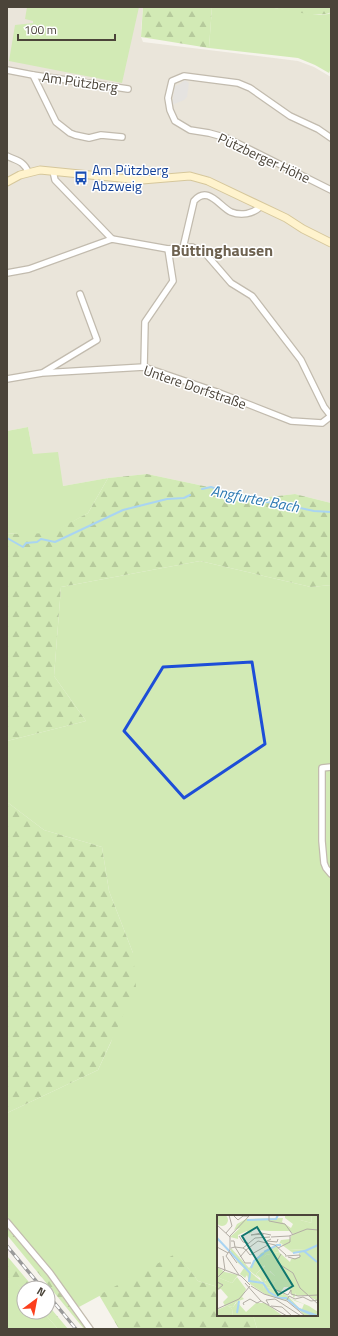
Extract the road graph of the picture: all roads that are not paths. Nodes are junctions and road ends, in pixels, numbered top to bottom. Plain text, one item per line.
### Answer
1 (7, 70) edge
2 (33, 75) junction
3 (128, 89) dead end
4 (122, 137) dead end
5 (331, 138) edge
6 (7, 156) edge
7 (53, 171) junction
8 (28, 172) junction
9 (7, 182) edge
10 (331, 190) edge
11 (260, 206) junction
12 (112, 239) junction
13 (331, 243) edge
14 (183, 248) junction
15 (168, 249) junction
16 (7, 274) edge
17 (80, 294) dead end
18 (144, 367) junction
19 (42, 373) junction
20 (7, 379) edge
21 (331, 416) edge
22 (331, 767) edge
23 (331, 874) edge
24 (7, 1222) edge
25 (90, 1329) edge

1 - 2 street, Am Pützberg
2 - 3 street, Am Pützberg
2 - 4 street, Am Pützberg
5 - 10 street, Pützberger Höhe
6 - 8 street
7 - 8 main road
7 - 11 main road
7 - 12 street
8 - 9 main road
11 - 13 main road
11 - 14 street
12 - 15 street
12 - 16 street
14 - 15 street
14 - 21 street
15 - 18 street
17 - 19 street
18 - 19 street, Untere Dorfstraße
18 - 21 street, Untere Dorfstraße
19 - 20 street, Untere Dorfstraße
22 - 23 street
24 - 25 street

